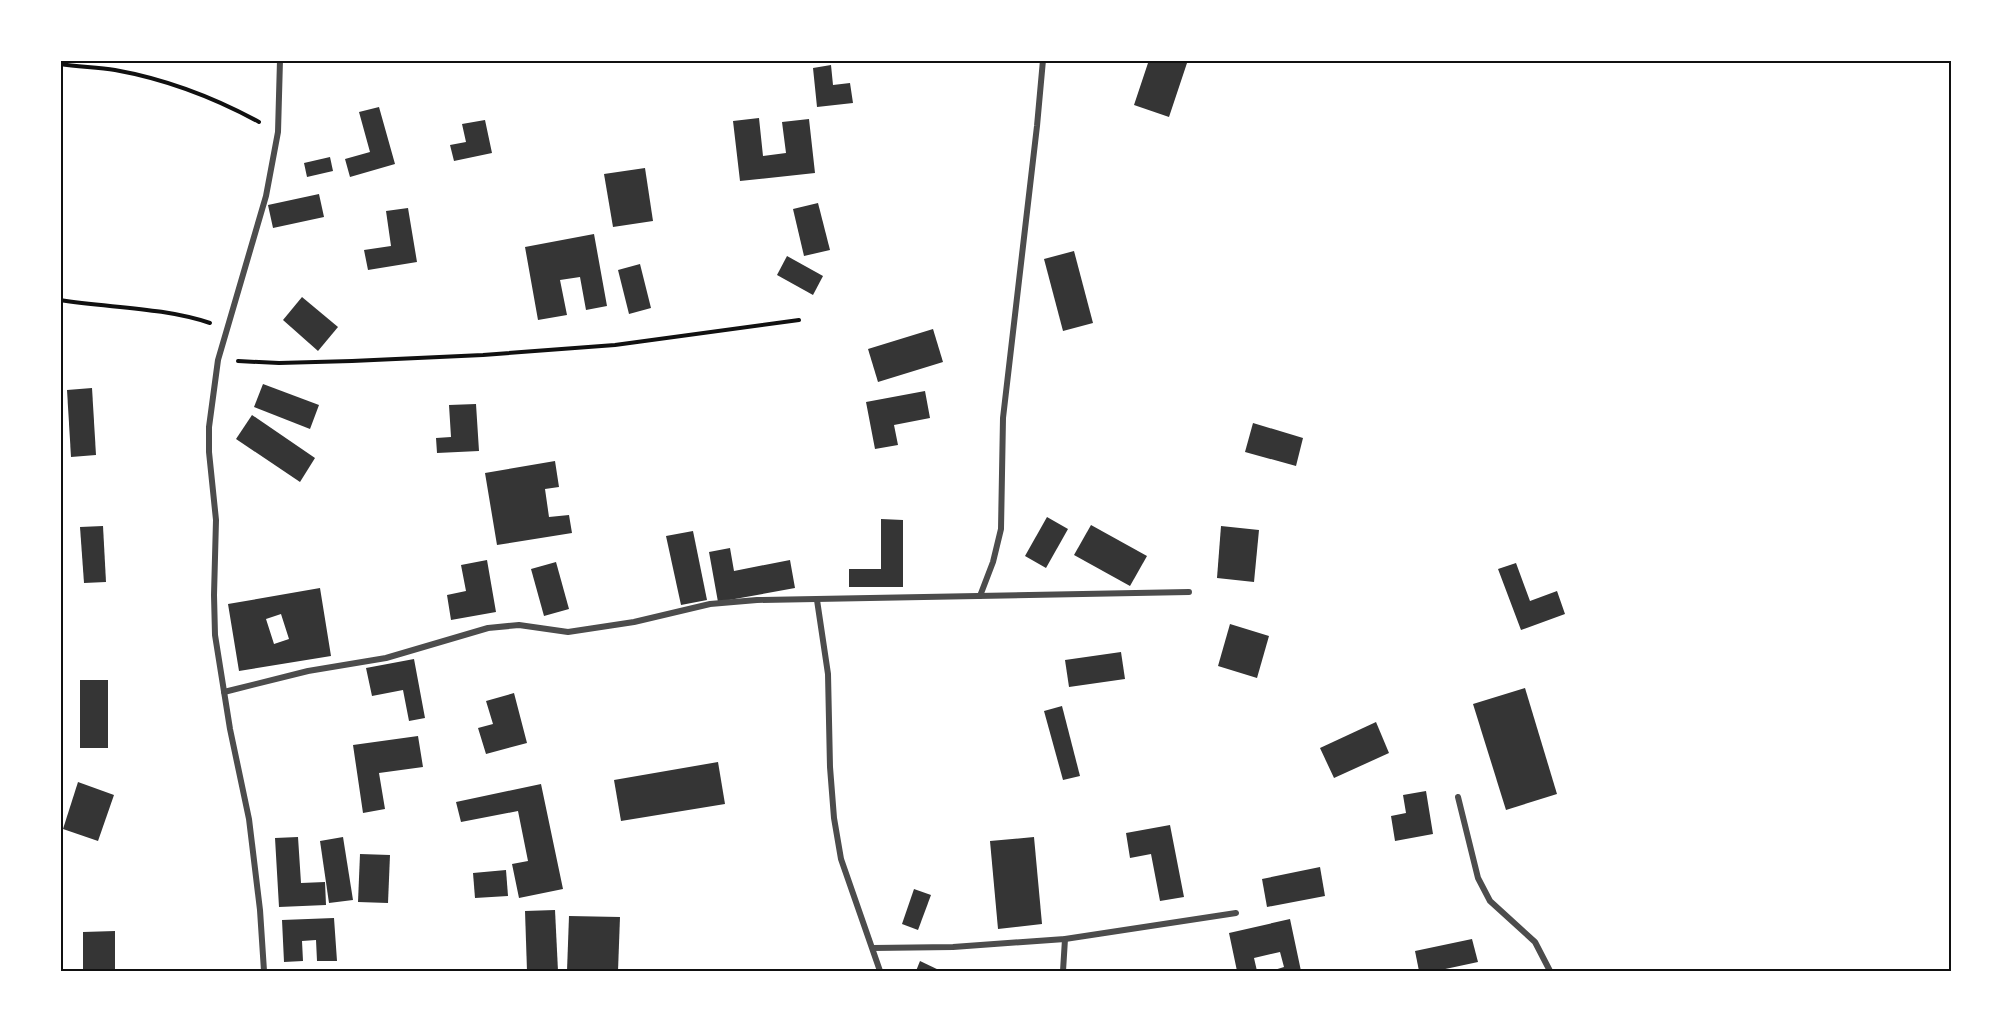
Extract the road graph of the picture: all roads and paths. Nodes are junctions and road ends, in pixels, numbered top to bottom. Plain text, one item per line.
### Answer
1 (280, 60) edge
2 (1043, 60) edge
3 (60, 64) edge
4 (278, 132) junction
5 (60, 300) edge
6 (799, 320) dead end
7 (228, 329) junction
8 (218, 360) junction
9 (1188, 592) dead end
10 (980, 596) junction
11 (817, 600) junction
12 (224, 692) junction
13 (1458, 797) dead end
14 (1236, 913) dead end
15 (1065, 939) junction
16 (873, 948) junction
17 (264, 971) edge
18 (880, 971) edge
19 (1062, 971) edge
20 (1550, 971) edge

1 - 4 street
2 - 10 street
3 - 4 path
4 - 7 street
5 - 7 path
6 - 8 path
7 - 8 street
8 - 12 street
9 - 10 street
10 - 11 street
11 - 12 street
11 - 16 street
12 - 17 street
13 - 20 street
14 - 15 street
15 - 16 street
15 - 19 street
16 - 18 street

